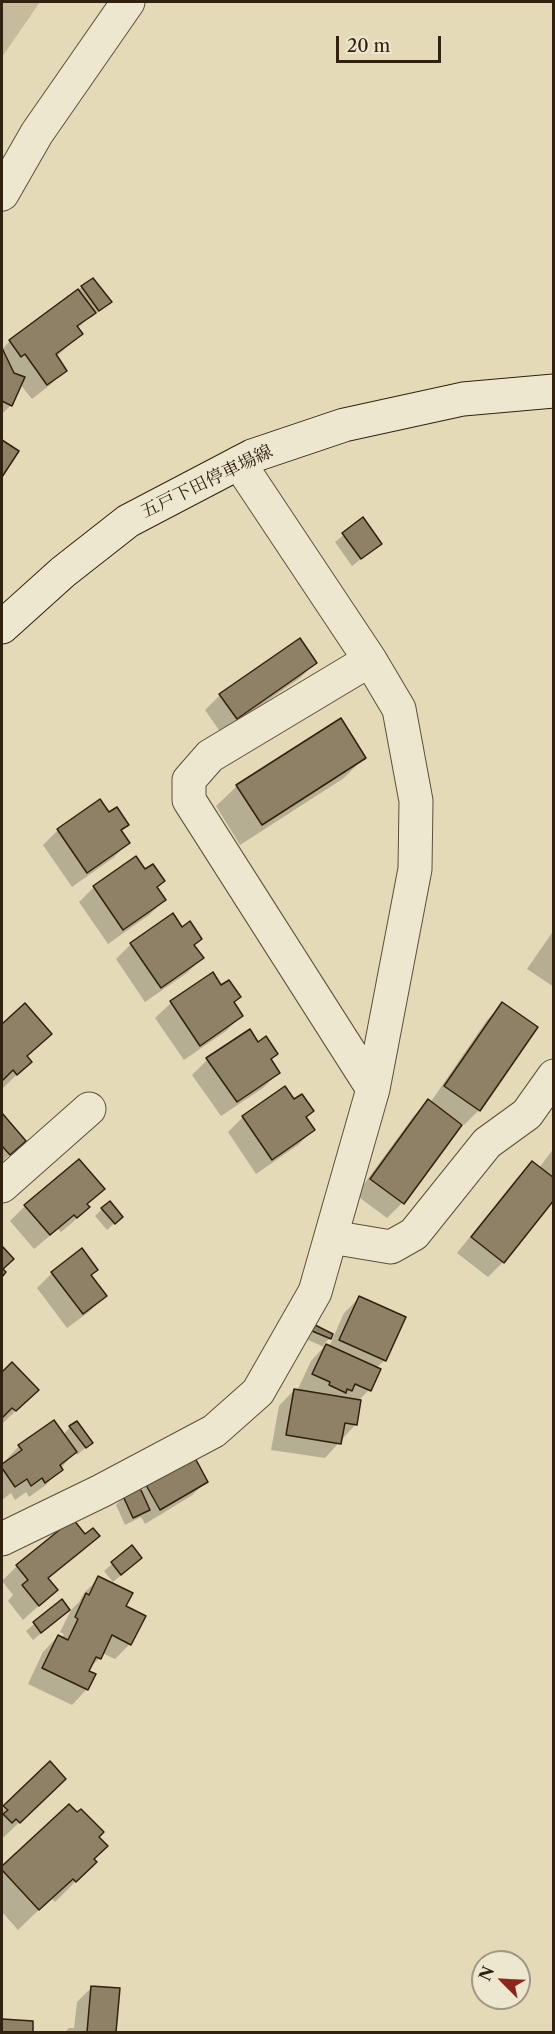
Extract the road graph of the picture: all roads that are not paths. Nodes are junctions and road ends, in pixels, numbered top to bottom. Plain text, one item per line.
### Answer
1 (128, 2) edge
2 (2, 194) edge
3 (554, 391) edge
4 (240, 463) junction
5 (2, 627) edge
6 (370, 660) junction
7 (554, 1076) edge
8 (373, 1089) junction
9 (89, 1109) dead end
10 (2, 1186) edge
11 (331, 1237) junction
12 (2, 1539) edge

1 - 2 street
3 - 4 street, 五戸下田停車場線
4 - 5 street, 五戸下田停車場線
4 - 6 street
6 - 8 street
6 - 8 street
7 - 11 street
8 - 11 street
9 - 10 street
11 - 12 street

